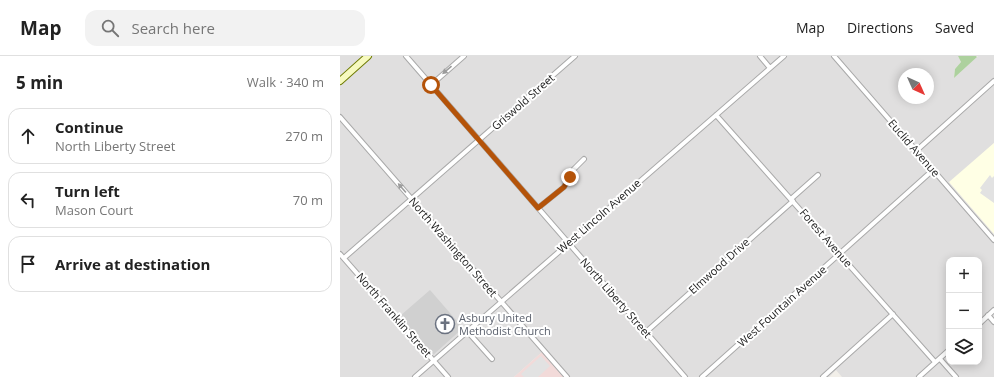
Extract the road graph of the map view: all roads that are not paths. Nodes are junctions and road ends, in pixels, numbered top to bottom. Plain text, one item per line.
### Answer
1 (368, 56) edge
2 (406, 56) edge
3 (464, 56) edge
4 (566, 56) edge
5 (575, 56) edge
6 (760, 56) edge
7 (784, 56) edge
8 (834, 56) edge
9 (570, 60) junction
10 (770, 68) junction
11 (340, 81) edge
12 (994, 82) edge
13 (431, 85) junction
14 (716, 115) junction
15 (340, 118) edge
16 (479, 140) junction
17 (916, 151) junction
18 (584, 159) dead end
19 (933, 170) junction
20 (818, 175) dead end
21 (411, 199) junction
22 (792, 200) junction
23 (538, 208) junction
24 (994, 240) edge
25 (569, 243) junction
26 (340, 254) edge
27 (840, 254) junction
28 (344, 258) junction
29 (501, 302) junction
30 (994, 310) edge
31 (893, 314) junction
32 (988, 315) junction
33 (982, 321) edge
34 (994, 322) edge
35 (468, 331) junction
36 (646, 332) junction
37 (946, 353) edge
38 (492, 359) dead end
39 (940, 359) junction
40 (434, 360) junction
41 (935, 362) junction
42 (415, 377) edge
43 (448, 377) edge
44 (567, 377) edge
45 (685, 377) edge
46 (702, 377) edge
47 (823, 377) edge
48 (919, 377) edge
49 (956, 377) edge

1 - 11 main road
2 - 13 street, North Liberty Street
3 -> 13 street
4 - 9 street
5 - 9 street, Griswold Street
6 - 10 street
7 - 10 street, West Lincoln Avenue
8 - 17 street, Euclid Avenue
9 - 16 street, Griswold Street
10 - 14 street, West Lincoln Avenue
12 - 17 street
13 - 16 street, North Liberty Street
14 - 22 street, Forest Avenue
14 - 25 street, West Lincoln Avenue
21 -> 15 street, North Washington Street
16 - 21 street, Griswold Street
16 - 23 street, North Liberty Street
17 - 19 street, Euclid Avenue
18 - 23 street
19 - 24 street, Euclid Avenue
19 - 27 street, West Fountain Avenue
20 - 22 street, Elmwood Drive
21 - 28 street, Griswold Street
21 - 29 street, North Washington Street
22 - 27 street, Forest Avenue
22 - 36 street, Elmwood Drive
23 - 25 street, North Liberty Street
25 - 29 street, West Lincoln Avenue
25 - 36 street, North Liberty Street
26 - 28 street, North Franklin Street
27 - 31 street, Forest Avenue
27 - 46 street, West Fountain Avenue
28 - 40 street, North Franklin Street
29 - 35 street, West Lincoln Avenue
29 - 44 street, North Washington Street
30 - 32 street
31 - 41 street, Forest Avenue
31 - 47 street
32 - 33 street
32 - 34 street
35 - 38 street
35 - 40 street, West Lincoln Avenue
36 - 45 street, North Liberty Street
37 - 39 street
39 - 41 street
39 - 49 street
40 - 42 street, West Lincoln Avenue
40 - 43 street, North Franklin Street
41 - 48 street

